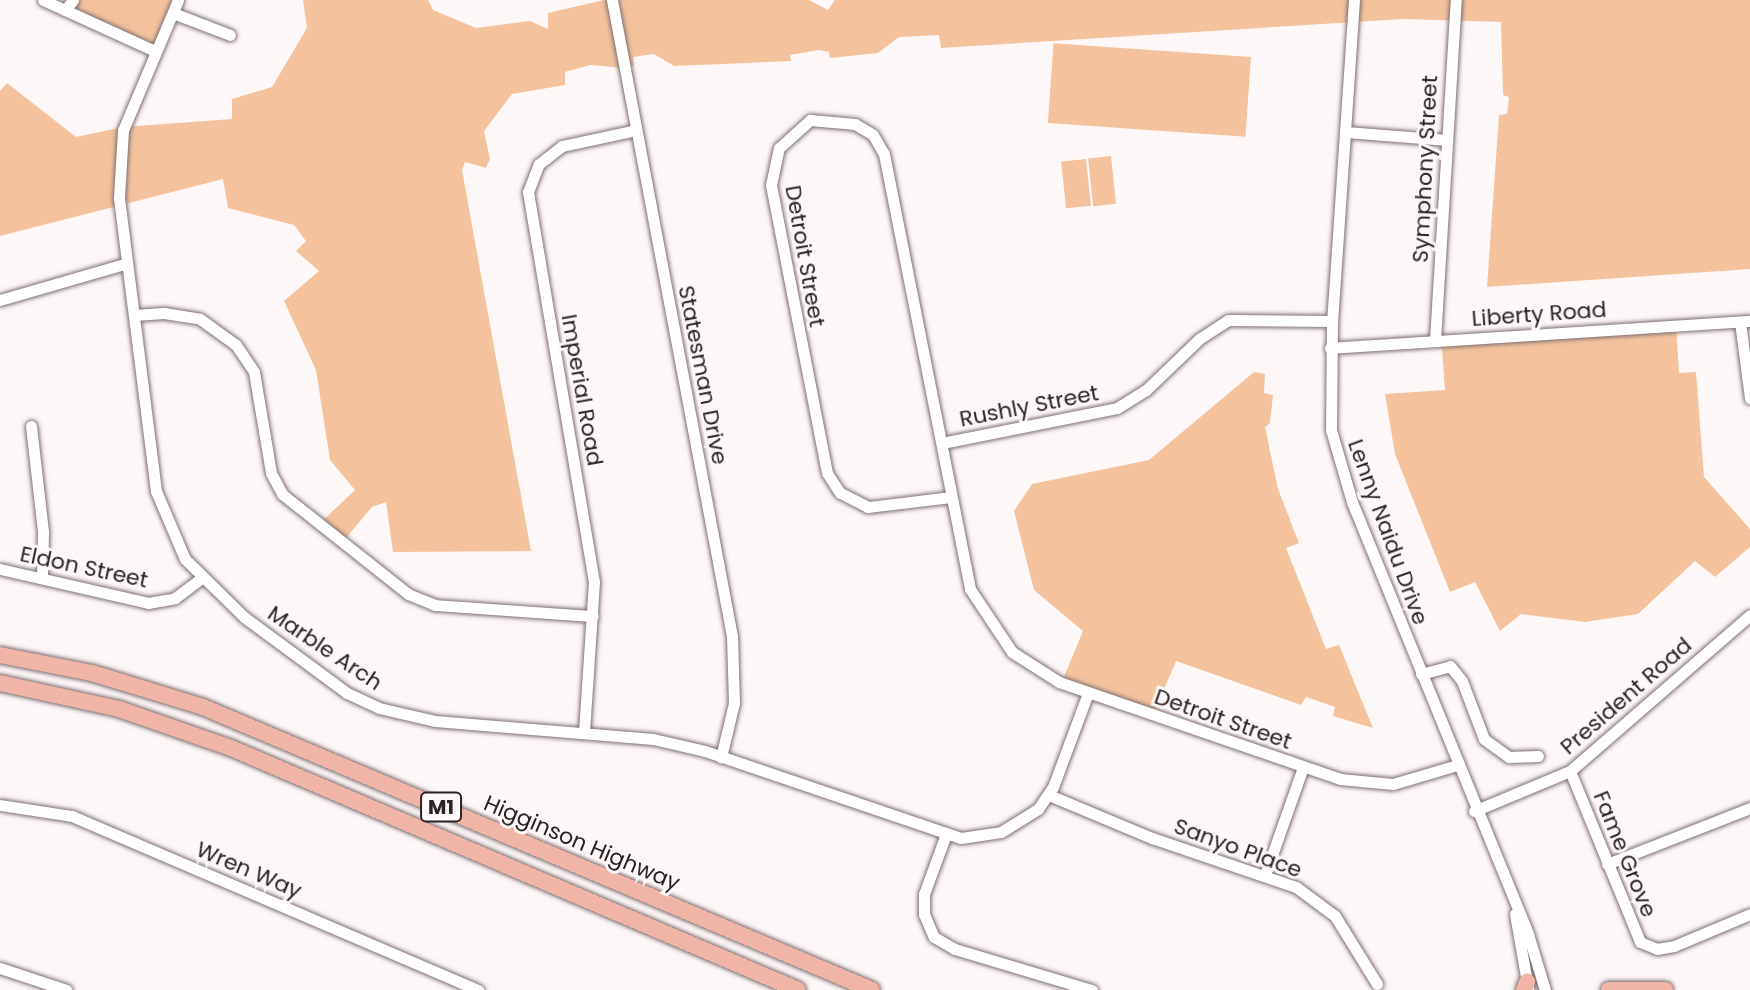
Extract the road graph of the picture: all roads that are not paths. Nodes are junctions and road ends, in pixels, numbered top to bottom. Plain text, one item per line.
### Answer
1 (43, 0) edge
2 (178, 0) edge
3 (612, 0) edge
4 (1354, 0) edge
5 (1456, 0) edge
6 (69, 5) edge
7 (173, 13) junction
8 (230, 35) dead end
9 (155, 51) junction
10 (636, 130) junction
11 (1345, 132) junction
12 (1446, 140) junction
13 (127, 263) junction
14 (0, 300) edge
15 (134, 315) junction
16 (1332, 321) junction
17 (1745, 321) edge
18 (1435, 340) junction
19 (1330, 348) junction
20 (1750, 398) edge
21 (31, 426) dead end
22 (942, 443) junction
23 (951, 497) junction
24 (0, 569) edge
25 (42, 577) junction
26 (200, 579) junction
27 (1750, 615) edge
28 (593, 616) junction
29 (0, 655) edge
30 (1421, 674) junction
31 (0, 683) edge
32 (1088, 693) junction
33 (584, 732) junction
34 (1538, 756) dead end
35 (721, 757) junction
36 (1457, 765) junction
37 (1303, 767) junction
38 (1570, 771) junction
39 (1049, 795) junction
40 (0, 805) edge
41 (1750, 808) edge
42 (1474, 811) junction
43 (946, 834) junction
44 (1607, 864) junction
45 (1265, 875) junction
46 (1515, 914) junction
47 (1750, 914) edge
48 (0, 968) edge
49 (1377, 984) dead end
50 (1526, 987) edge
51 (66, 990) edge
52 (478, 990) edge
53 (798, 990) edge
54 (872, 990) edge
55 (1092, 990) edge
56 (1545, 990) edge
57 (1609, 990) edge
58 (1665, 990) edge

1 - 6 street
2 - 7 street, Marble Arch
3 - 10 street, Statesman Drive
4 - 11 street, Lenny Naidu Drive
5 - 12 street, Symphony Street
6 - 9 street
7 - 8 street
7 - 9 street, Marble Arch
9 - 13 street, Marble Arch
10 - 28 street, Imperial Road
10 - 35 street, Statesman Drive
11 - 12 street
11 - 16 street, Lenny Naidu Drive
12 - 18 street, Symphony Street
13 - 14 street
13 - 15 street, Marble Arch
15 - 26 street, Marble Arch
15 - 28 street
16 - 19 street, Lenny Naidu Drive
16 - 22 street, Rushly Street
17 - 18 street, Liberty Road
17 - 20 street
18 - 19 street, Liberty Road
19 - 30 street, Lenny Naidu Drive
21 - 25 street
22 - 23 street, Detroit Street
22 - 23 street, Detroit Street
23 - 32 street, Detroit Street
24 - 25 street, Eldon Street
25 - 26 street, Eldon Street
26 - 33 street, Marble Arch
27 - 38 street, President Road
28 - 33 street, Imperial Road
29 - 54 highway, Higginson Highway / M1
30 - 34 street
30 - 36 street, Lenny Naidu Drive
31 - 53 highway, M1
32 - 37 street, Detroit Street
32 - 39 street, Marble Arch
33 - 35 street, Marble Arch
35 - 43 street, Marble Arch
36 - 37 street, Detroit Street
36 - 42 street, Lenny Naidu Drive
37 - 45 street
38 - 42 street, President Road
38 - 44 street, Fame Grove
39 - 43 street, Marble Arch
39 - 45 street, Sanyo Place
40 - 52 street, Wren Way
41 - 44 street
42 - 46 street, Lenny Naidu Drive
43 - 55 street
44 - 47 street, Fame Grove
45 - 49 street, Sanyo Place
46 - 50 street, Lenny Naidu Drive
46 - 56 street, Lenny Naidu Drive
48 - 51 street
57 - 58 highway

